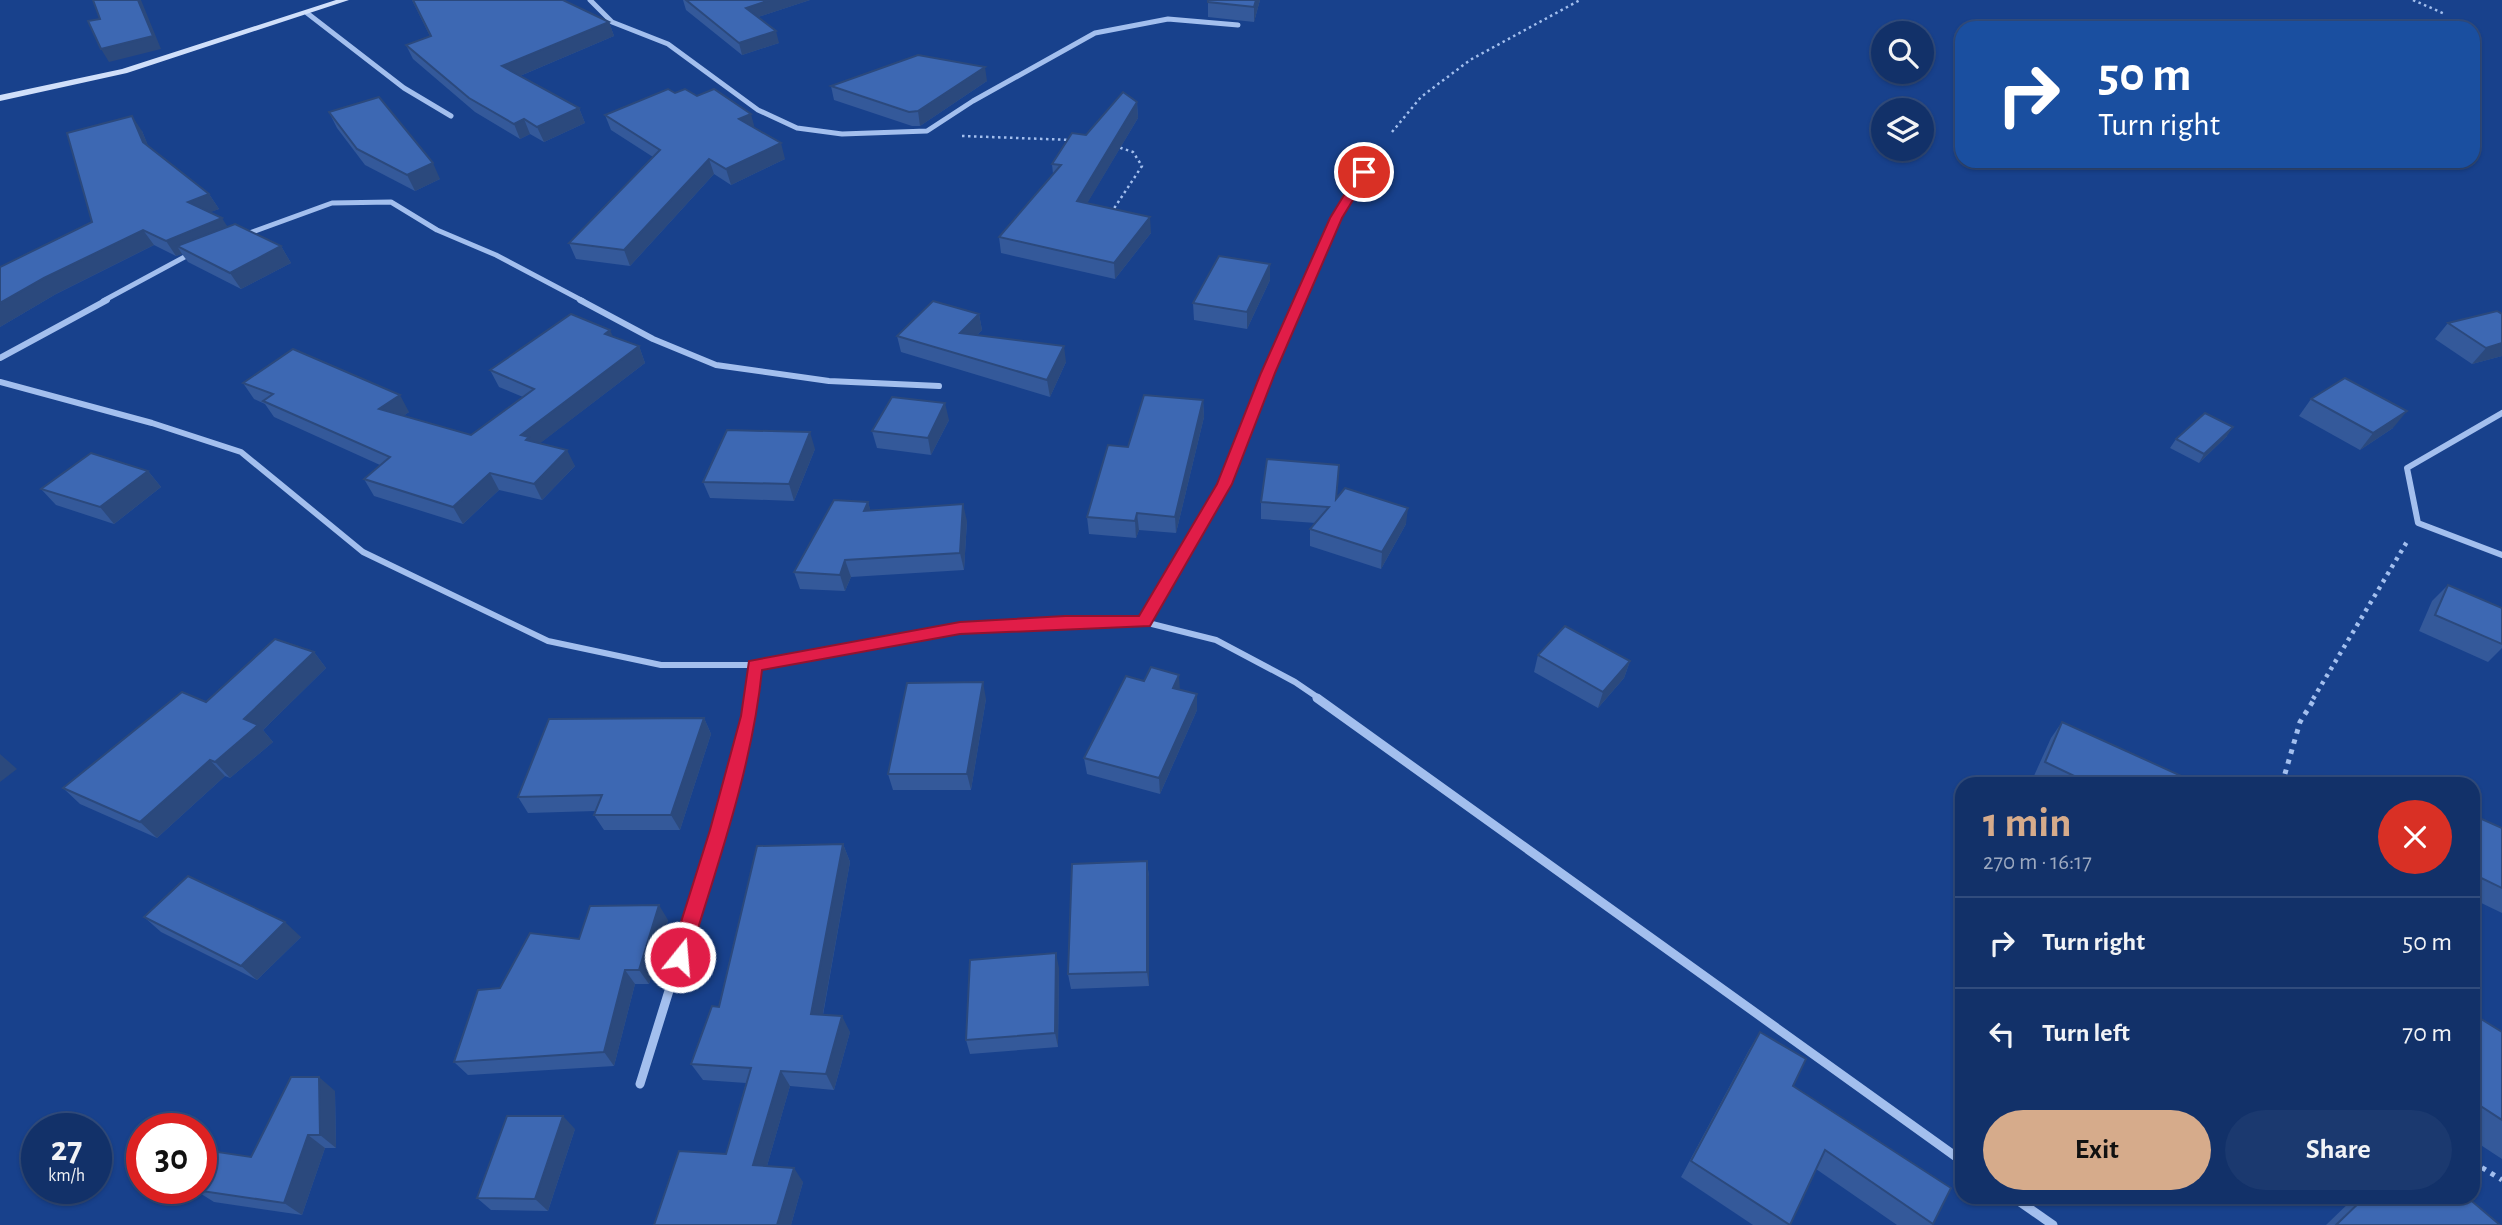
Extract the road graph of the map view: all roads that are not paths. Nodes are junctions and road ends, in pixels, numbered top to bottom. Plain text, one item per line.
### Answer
1 (345, 0) edge
2 (590, 0) edge
3 (307, 13) junction
4 (1238, 25) edge
5 (0, 98) edge
6 (451, 116) dead end
7 (1378, 149) road end
8 (241, 236) edge
9 (203, 250) edge
10 (0, 358) edge
11 (0, 382) edge
12 (939, 386) dead end
13 (2502, 413) edge
14 (2502, 555) edge
15 (1144, 622) junction
16 (755, 665) junction
17 (640, 1084) dead end
18 (1955, 1156) edge
19 (2023, 1204) edge
20 (2053, 1225) edge

1 - 3 street
2 - 4 street
3 - 5 street
3 - 6 street
7 - 15 street
8 - 12 street
9 - 10 street
11 - 16 street
13 - 14 street
15 - 16 street
15 - 18 street
16 - 17 street
19 - 20 street

